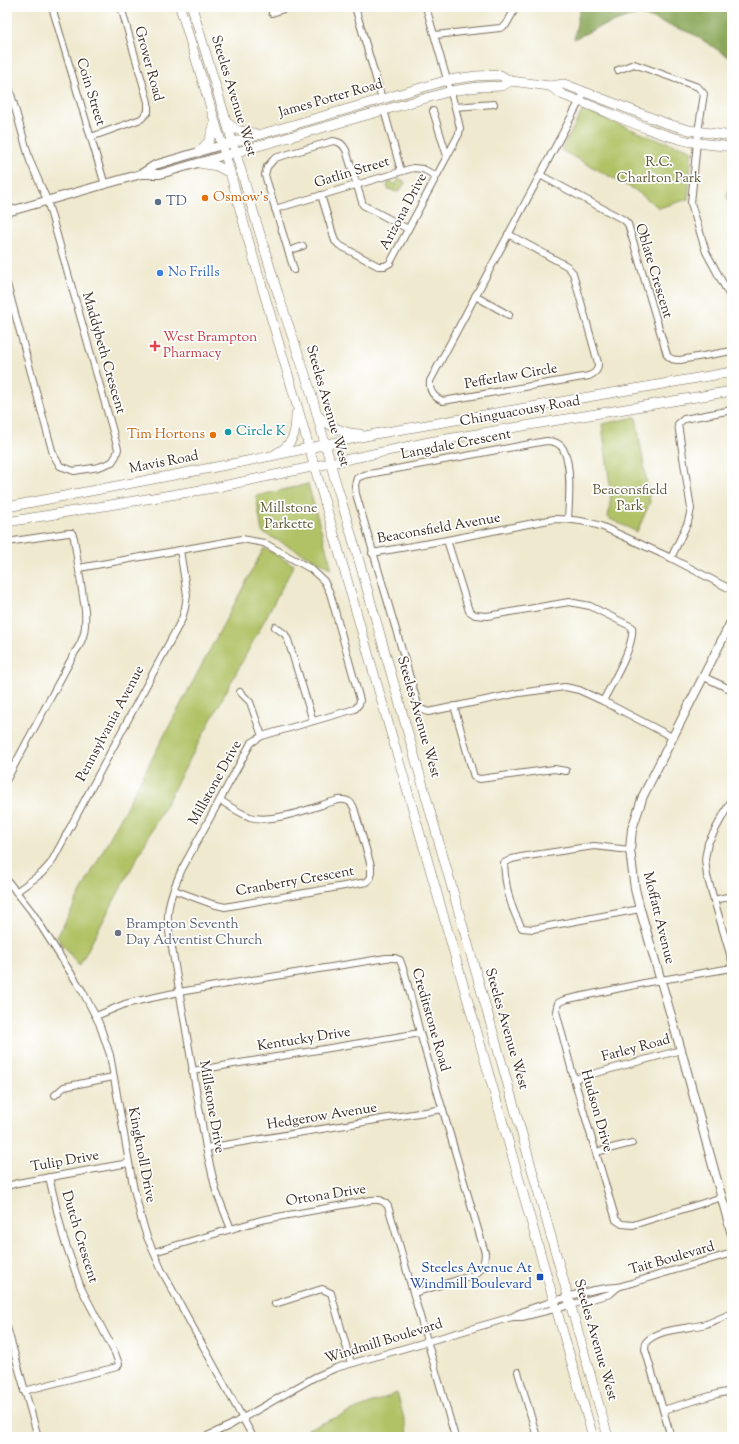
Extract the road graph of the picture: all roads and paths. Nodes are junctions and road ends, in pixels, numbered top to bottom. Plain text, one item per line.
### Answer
1 (52, 7) edge
2 (120, 7) edge
3 (180, 7) edge
4 (192, 7) edge
5 (288, 7) edge
6 (355, 7) edge
7 (426, 7) edge
8 (516, 7) edge
9 (272, 13) dead end
10 (435, 35) junction
11 (618, 70) dead end
12 (7, 80) edge
13 (448, 80) junction
14 (511, 81) junction
15 (550, 86) junction
16 (450, 91) junction
17 (585, 91) junction
18 (382, 99) junction
19 (580, 101) junction
20 (494, 104) dead end
21 (455, 107) junction
22 (384, 110) junction
23 (433, 111) dead end
24 (224, 117) junction
25 (215, 123) junction
26 (698, 132) junction
27 (260, 134) junction
28 (732, 136) edge
29 (91, 137) junction
30 (232, 142) junction
31 (697, 142) junction
32 (222, 145) junction
33 (259, 146) junction
34 (732, 147) edge
35 (199, 152) junction
36 (235, 153) junction
37 (225, 155) junction
38 (447, 156) junction
39 (199, 163) junction
40 (401, 172) junction
41 (230, 173) junction
42 (141, 174) junction
43 (540, 175) junction
44 (436, 176) junction
45 (244, 180) junction
46 (105, 185) junction
47 (356, 185) junction
48 (321, 195) junction
49 (47, 200) junction
50 (275, 209) junction
51 (7, 212) edge
52 (408, 229) junction
53 (508, 234) junction
54 (303, 246) dead end
55 (288, 251) junction
56 (294, 270) dead end
57 (7, 284) edge
58 (475, 296) junction
59 (732, 300) edge
60 (509, 315) dead end
61 (732, 351) edge
62 (732, 372) edge
63 (732, 391) edge
64 (295, 400) junction
65 (732, 410) edge
66 (317, 416) junction
67 (375, 434) junction
68 (326, 444) junction
69 (309, 448) junction
70 (270, 457) junction
71 (330, 462) junction
72 (314, 466) junction
73 (20, 505) junction
74 (7, 507) edge
75 (22, 519) junction
76 (568, 519) junction
77 (7, 522) edge
78 (447, 540) junction
79 (7, 542) edge
80 (180, 550) junction
81 (372, 553) junction
82 (671, 558) junction
83 (79, 568) junction
84 (732, 590) edge
85 (732, 620) edge
86 (275, 627) dead end
87 (704, 676) junction
88 (732, 690) edge
89 (240, 692) dead end
90 (603, 701) junction
91 (454, 706) junction
92 (313, 721) junction
93 (262, 736) junction
94 (672, 738) junction
95 (566, 771) dead end
96 (7, 779) edge
97 (732, 799) edge
98 (220, 800) junction
99 (630, 850) junction
100 (7, 880) edge
101 (174, 890) junction
102 (16, 892) junction
103 (732, 896) edge
104 (714, 900) junction
105 (640, 909) junction
106 (732, 961) edge
107 (732, 968) edge
108 (661, 981) junction
109 (179, 992) junction
110 (96, 1016) junction
111 (420, 1033) junction
112 (681, 1050) junction
113 (192, 1071) junction
114 (113, 1077) junction
115 (574, 1079) junction
116 (55, 1095) dead end
117 (443, 1109) junction
118 (632, 1142) dead end
119 (206, 1148) junction
120 (596, 1152) junction
121 (129, 1163) junction
122 (49, 1177) junction
123 (7, 1188) edge
124 (722, 1197) junction
125 (231, 1229) junction
126 (732, 1235) edge
127 (154, 1252) junction
128 (732, 1253) edge
129 (618, 1287) junction
130 (414, 1293) junction
131 (570, 1301) junction
132 (275, 1304) dead end
133 (555, 1305) junction
134 (732, 1313) edge
135 (7, 1327) edge
136 (427, 1341) junction
137 (351, 1363) junction
138 (518, 1372) dead end
139 (24, 1391) junction
140 (732, 1395) edge
141 (663, 1410) junction
142 (243, 1418) junction
143 (38, 1437) edge
144 (205, 1437) edge
145 (252, 1437) edge
146 (454, 1437) edge
147 (537, 1437) edge
148 (593, 1437) edge
149 (608, 1437) edge
150 (671, 1437) edge

1 - 29 street, Coin Street
2 - 29 street, Grover Road
3 - 25 main road, Steeles Avenue West
4 - 24 main road, Steeles Avenue West
5 - 9 street
6 - 18 street
7 - 10 street
8 - 10 street
10 - 13 street
11 - 26 street
12 - 49 street
13 - 14 main road, James Potter Road
13 - 16 street
13 - 18 main road, James Potter Road
14 - 15 main road, James Potter Road
14 - 16 main road, James Potter Road
15 - 17 main road, James Potter Road
15 - 19 main road, James Potter Road
16 - 21 street, Arizona Drive
16 - 22 main road, James Potter Road
17 - 19 street, Pefferlaw Circle
17 - 26 main road, James Potter Road
18 - 27 main road, James Potter Road
19 - 31 main road, James Potter Road
19 - 43 street, Pefferlaw Circle
20 - 21 street
21 - 38 street, Arizona Drive
22 - 33 main road, James Potter Road
22 - 40 street
23 - 38 street
24 - 27 main road
24 - 30 main road, Steeles Avenue West
25 - 32 main road, Steeles Avenue West
25 - 35 main road
26 - 28 main road, James Potter Road
26 - 31 street
27 - 30 main road, James Potter Road
29 - 46 street, Coin Street
30 - 32 main road, James Potter Road
30 - 36 main road, Steeles Avenue West
31 - 34 main road, James Potter Road
31 - 59 street
32 - 35 street
32 - 37 main road, Steeles Avenue West
33 - 36 main road, James Potter Road
33 - 45 main road
35 - 42 street
36 - 37 main road, James Potter Road
36 - 45 main road, Steeles Avenue West
37 - 39 street
37 - 41 main road, Steeles Avenue West
38 - 44 street, Arizona Drive
39 - 41 main road
39 - 42 street
40 - 44 street, Gatlin Street
40 - 47 street, Gatlin Street
41 - 64 main road, Steeles Avenue West
42 - 46 street
43 - 53 street, Pefferlaw Circle
43 - 61 street, Oblate Crescent
44 - 52 street, Arizona Drive
45 - 66 main road, Steeles Avenue West
46 - 49 street
47 - 48 street, Gatlin Street
47 - 50 street
47 - 52 street
48 - 50 street, Gatlin Street
48 - 52 street, Arizona Drive
49 - 51 street
49 - 57 street, Maddybeth Crescent
50 - 55 street
53 - 58 street, Pefferlaw Circle
53 - 58 street, Pefferlaw Circle
54 - 55 street
55 - 56 street
58 - 60 street
62 - 67 main road, Chinguacousy Road
63 - 71 main road, Chinguacousy Road
64 - 69 main road, Steeles Avenue West
64 - 70 main road
65 - 82 street
66 - 67 main road
66 - 68 main road, Steeles Avenue West
67 - 68 main road, Chinguacousy Road
68 - 69 main road, Mavis Road
68 - 71 main road, Steeles Avenue West
69 - 70 main road, Mavis Road
69 - 72 main road, Steeles Avenue West
70 - 73 main road, Mavis Road
71 - 72 main road, Chinguacousy Road
71 - 131 main road, Steeles Avenue West
72 - 75 main road
72 - 133 main road, Steeles Avenue West
73 - 74 main road, Mavis Road
73 - 75 main road
75 - 77 main road
76 - 78 street, Beaconsfield Avenue
76 - 81 street, Langdale Crescent
76 - 82 street, Beaconsfield Avenue
78 - 81 street, Beaconsfield Avenue
78 - 90 street
79 - 83 street
80 - 83 street, Millstone Drive
80 - 92 street, Millstone Drive
80 - 102 street, Pennsylvania Avenue
81 - 91 street, Beaconsfield Avenue
82 - 84 street, Beaconsfield Avenue
83 - 96 street
85 - 87 street, Moffatt Avenue
86 - 92 street
87 - 88 street
87 - 94 street, Moffatt Avenue
89 - 93 street
90 - 91 street, Beaconsfield Avenue
90 - 94 street, Beaconsfield Avenue
91 - 95 street
92 - 93 street, Millstone Drive
93 - 98 street, Millstone Drive
94 - 99 street, Moffatt Avenue
97 - 104 street
98 - 101 street, Millstone Drive
98 - 101 street, Cranberry Crescent
99 - 105 street, Moffatt Avenue
99 - 105 street
100 - 102 street, Kingknoll Drive
101 - 109 street, Millstone Drive
102 - 110 street, Kingknoll Drive
103 - 104 street
104 - 106 street
105 - 108 street, Moffatt Avenue
107 - 108 street
108 - 112 street, Moffatt Avenue
108 - 115 street, Hudson Drive
109 - 110 street, Creditstone Road
109 - 111 street, Creditstone Road
109 - 113 street, Millstone Drive
110 - 114 street, Kingknoll Drive
111 - 113 street, Kentucky Drive
111 - 117 street, Creditstone Road
112 - 115 street, Farley Road
112 - 124 street, Moffatt Avenue
113 - 119 street, Millstone Drive
114 - 116 street
114 - 121 street, Kingknoll Drive
115 - 120 street, Hudson Drive
117 - 119 street, Hedgerow Avenue
117 - 130 street, Creditstone Road
118 - 120 street
119 - 125 street, Millstone Drive
120 - 124 street, Hudson Drive
121 - 122 street, Tulip Drive
121 - 127 street, Kingknoll Drive
122 - 123 street, Tulip Drive
122 - 139 street, Dutch Crescent
124 - 126 street, Moffatt Avenue
125 - 127 street, Ortona Drive
125 - 130 street, Ortona Drive
127 - 142 street, Kingknoll Drive
128 - 129 street, Tait Boulevard
129 - 131 street, Tait Boulevard
129 - 131 street, Tait Boulevard
130 - 136 street, Ortona Drive
131 - 133 street, Windmill Boulevard
131 - 133 street, Windmill Boulevard
131 - 149 main road, Steeles Avenue West
132 - 137 street
133 - 136 street, Windmill Boulevard
133 - 148 main road, Steeles Avenue West
134 - 141 street
135 - 139 street
136 - 137 street, Windmill Boulevard
136 - 146 street, Ortona Drive
137 - 142 street, Windmill Boulevard
138 - 147 street
139 - 143 street
140 - 141 street
141 - 150 street
142 - 144 street, Windmill Boulevard
142 - 145 street, Kingknoll Drive

